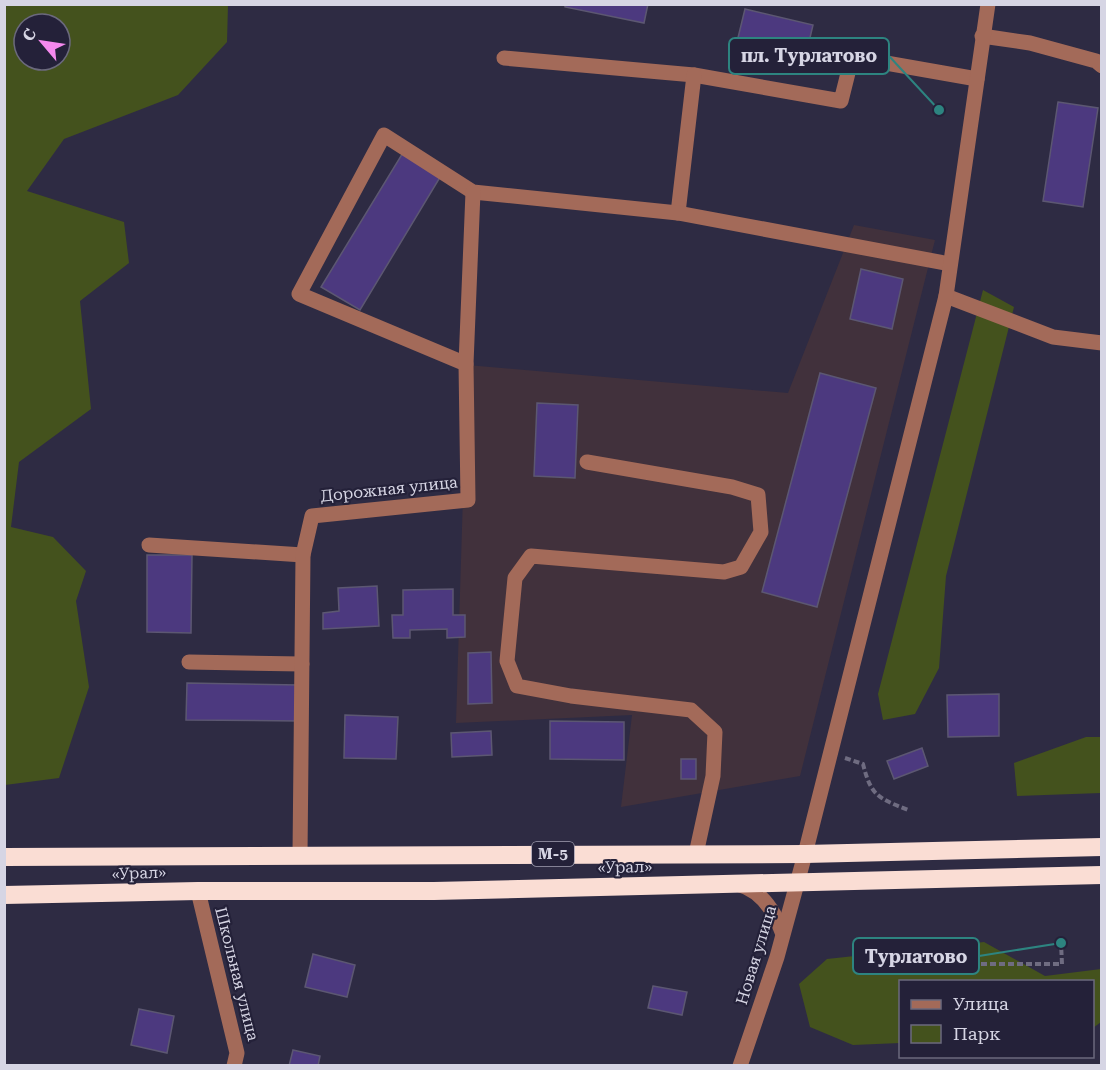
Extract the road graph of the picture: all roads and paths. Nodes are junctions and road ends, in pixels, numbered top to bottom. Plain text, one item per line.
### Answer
1 (988, 4) edge
2 (982, 36) junction
3 (504, 58) dead end
4 (1101, 66) edge
5 (694, 75) junction
6 (976, 79) junction
7 (473, 192) junction
8 (678, 213) junction
9 (950, 264) junction
10 (946, 296) junction
11 (1101, 344) edge
12 (466, 364) junction
13 (587, 462) dead end
14 (149, 545) dead end
15 (303, 555) junction
16 (189, 662) dead end
17 (302, 664) junction
18 (831, 754) junction
19 (908, 810) dead end
20 (1101, 847) edge
21 (696, 854) junction
22 (805, 854) junction
23 (300, 855) junction
24 (4, 857) edge
25 (1101, 875) edge
26 (796, 883) junction
27 (737, 884) junction
28 (198, 891) junction
29 (4, 895) edge
30 (782, 932) junction
31 (1061, 944) dead end
32 (900, 964) dead end
33 (234, 1065) edge
34 (740, 1065) edge

1 - 2 street, Новая улица
2 - 4 street
2 - 6 street, Новая улица
3 - 5 street
5 - 6 street
5 - 8 street
6 - 9 street, Новая улица
7 - 8 street
7 - 12 street, Дорожная улица
7 - 12 street
8 - 9 street
9 - 10 street, Новая улица
10 - 11 street
10 - 18 street, Новая улица
12 - 15 street, Дорожная улица
13 - 21 street
14 - 15 street
15 - 17 street, Дорожная улица
16 - 17 street
17 - 23 street, Дорожная улица
18 - 19 path
18 - 22 street, Новая улица
20 - 22 highway, «Урал» / М-5
21 - 22 highway, «Урал» / М-5
21 - 23 highway, «Урал» / М-5
22 - 26 street, Новая улица
23 - 24 highway, «Урал» / М-5
25 - 26 highway, «Урал» / М-5
26 - 27 highway, «Урал» / М-5
26 - 30 street, Новая улица
27 - 28 highway, «Урал» / М-5
27 - 30 street
28 - 29 highway, «Урал» / М-5
28 - 33 street, Школьная улица
30 - 34 street, Новая улица
31 - 32 path

